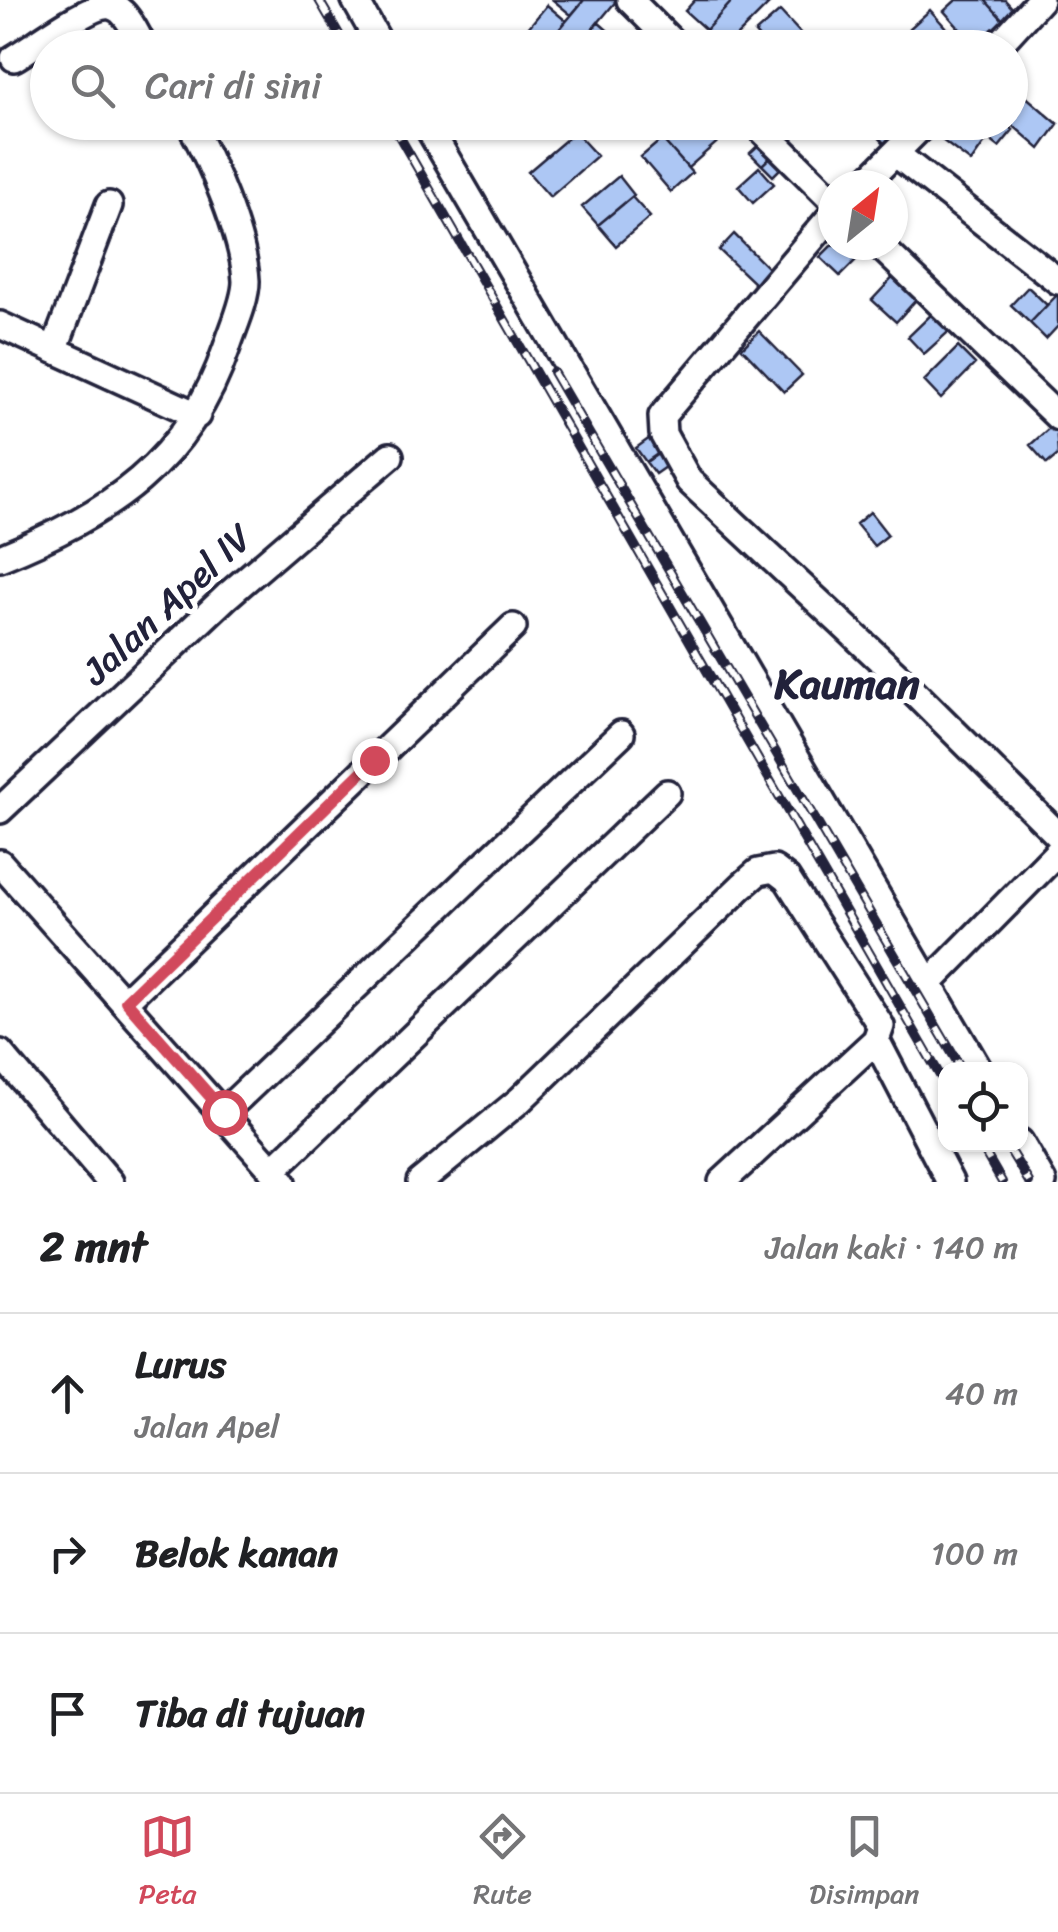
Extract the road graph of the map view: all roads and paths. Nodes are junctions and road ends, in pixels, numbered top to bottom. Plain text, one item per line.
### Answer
1 (355, 0) edge
2 (630, 0) edge
3 (1040, 0) edge
4 (60, 30) edge
5 (133, 30) edge
6 (372, 30) edge
7 (660, 30) edge
8 (1012, 30) edge
9 (30, 48) edge
10 (14, 58) dead end
11 (196, 140) edge
12 (436, 140) edge
13 (772, 140) edge
14 (909, 140) edge
15 (896, 154) junction
16 (878, 170) edge
17 (818, 185) edge
18 (109, 205) dead end
19 (818, 232) edge
20 (895, 260) edge
21 (1058, 282) edge
22 (0, 325) edge
23 (54, 350) junction
24 (197, 415) junction
25 (1058, 417) edge
26 (390, 456) dead end
27 (0, 558) edge
28 (513, 626) dead end
29 (621, 734) dead end
30 (667, 793) dead end
31 (0, 810) edge
32 (1058, 835) edge
33 (1058, 852) edge
34 (0, 863) edge
35 (930, 982) junction
36 (126, 1001) junction
37 (876, 1040) junction
38 (0, 1053) edge
39 (975, 1062) edge
40 (224, 1112) junction
41 (1026, 1152) edge
42 (278, 1176) edge
43 (110, 1182) edge
44 (420, 1182) edge
45 (722, 1182) edge
46 (950, 1182) edge
47 (1043, 1182) edge

1 - 6 street
2 - 7 street
3 - 8 street
4 - 5 street
9 - 10 street
11 - 24 street
12 - 35 street
13 - 17 street
14 - 15 street
15 - 16 street
15 - 21 street
18 - 23 street
19 - 32 street
20 - 25 street
22 - 23 street
23 - 24 street
24 - 27 street
26 - 31 street, Jalan Apel IV
28 - 36 street
29 - 40 street
30 - 42 street
33 - 35 street
34 - 36 street
35 - 39 street
36 - 40 street
37 - 44 street
37 - 45 street
37 - 46 street
38 - 43 street
40 - 42 street
41 - 47 street

